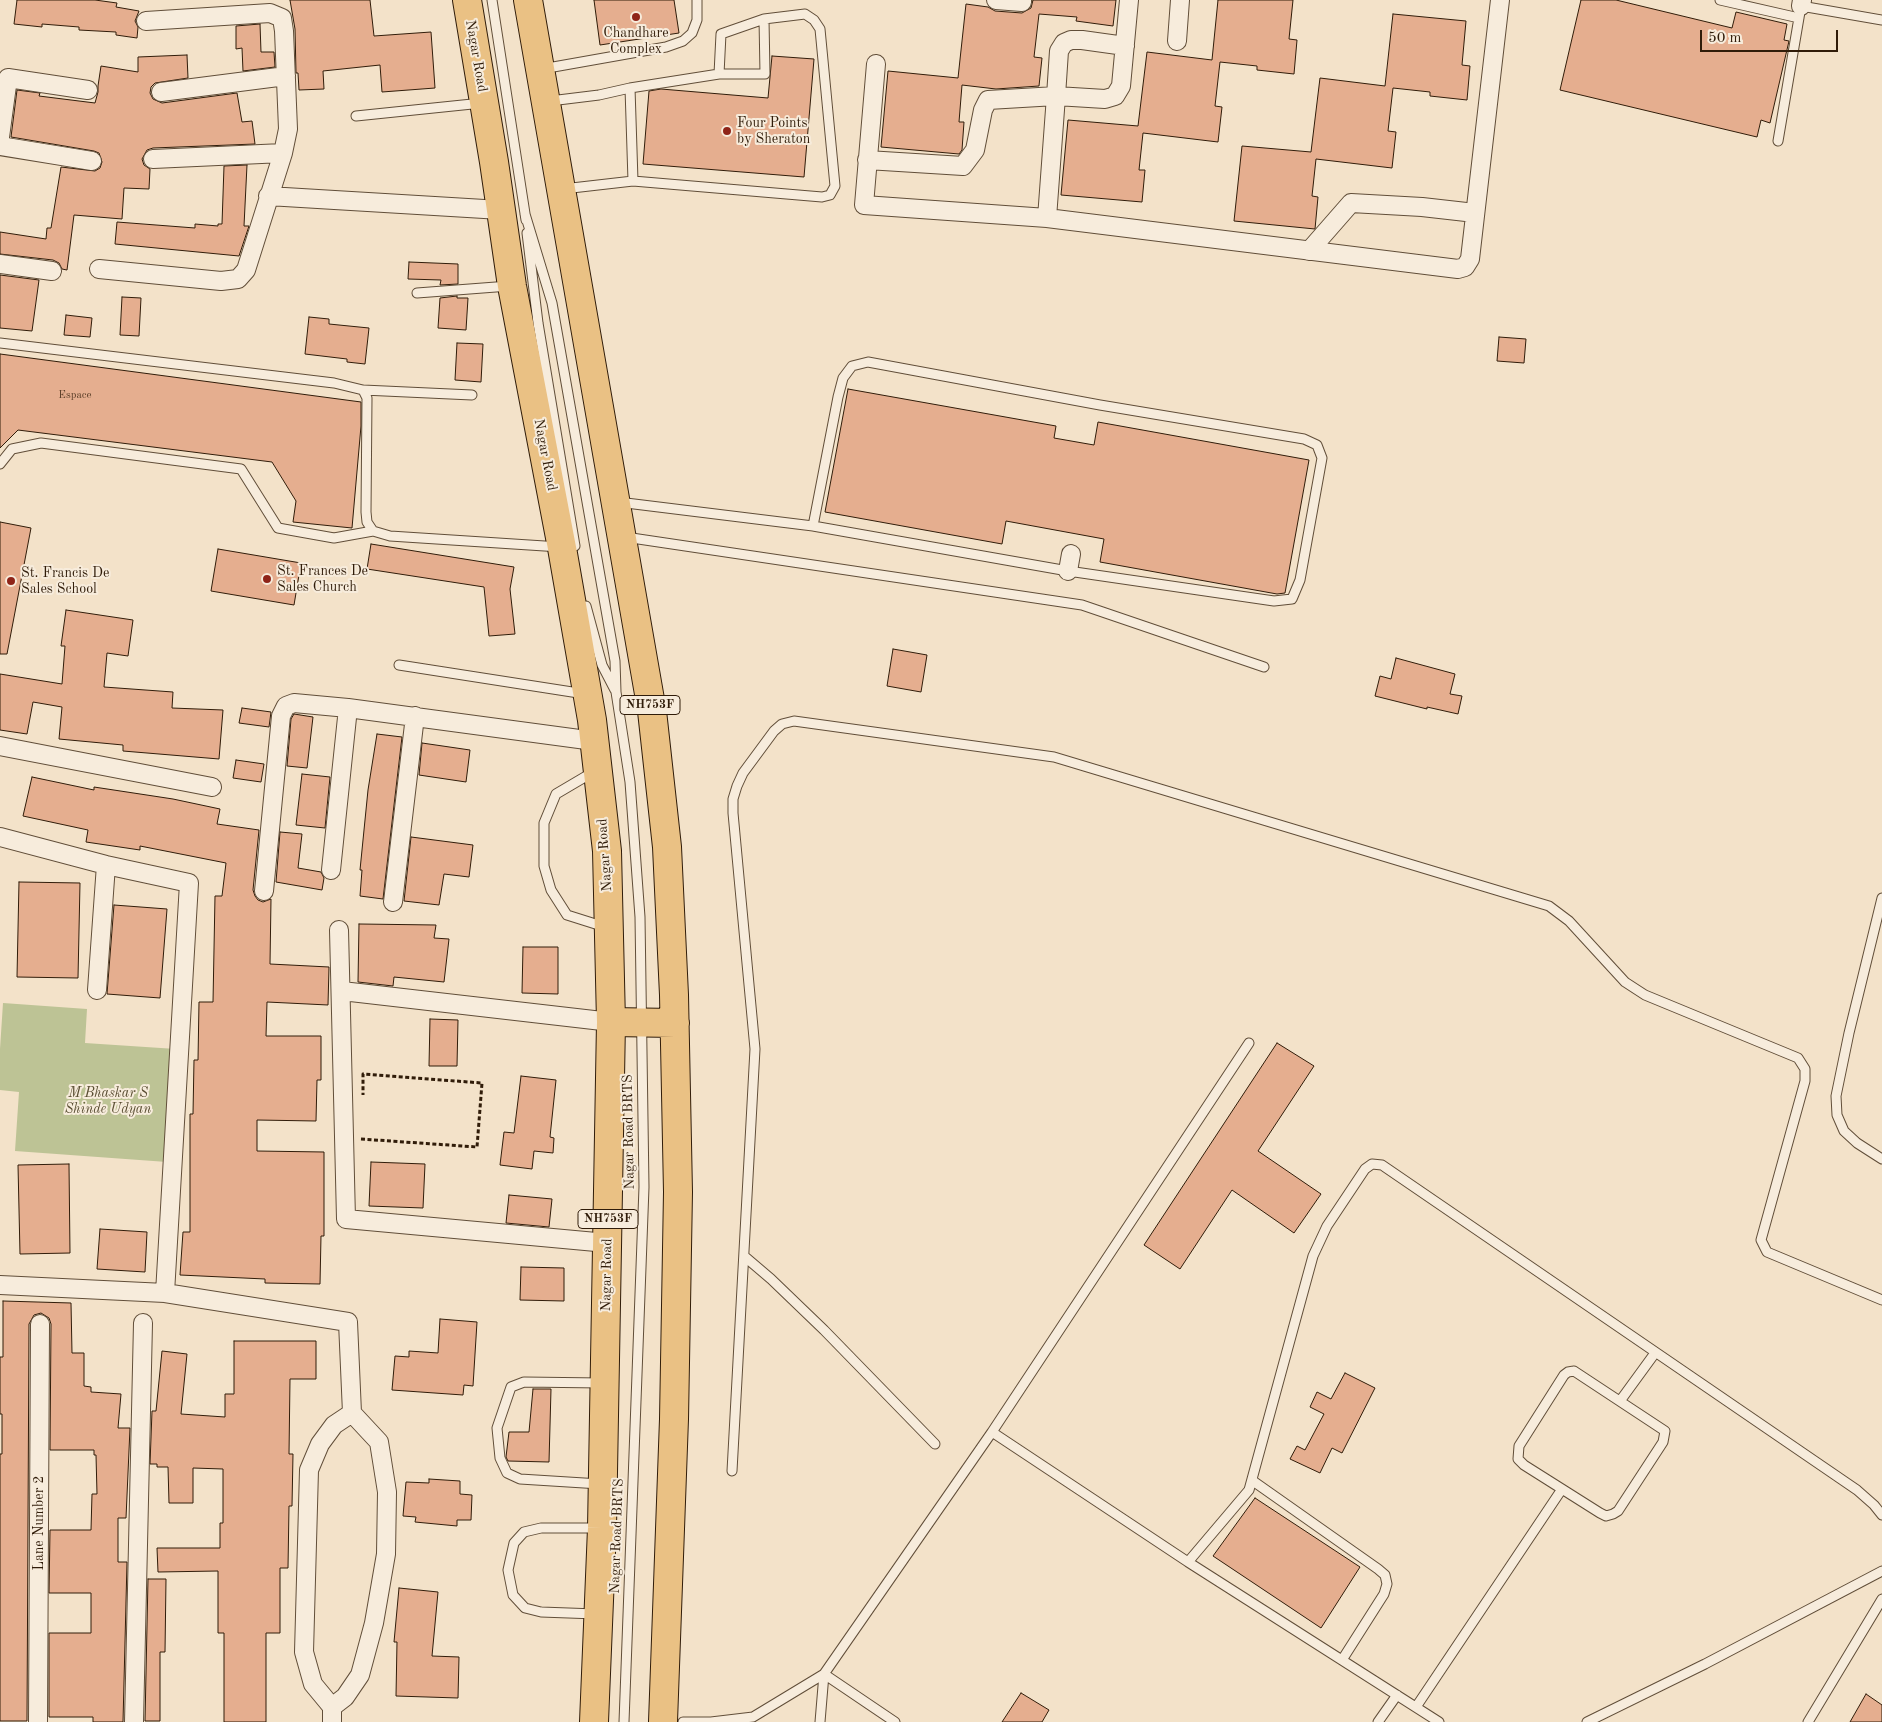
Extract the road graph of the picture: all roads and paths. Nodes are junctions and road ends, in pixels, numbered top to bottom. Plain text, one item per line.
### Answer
1 (467, 0) edge
2 (492, 0) edge
3 (528, 0) edge
4 (697, 0) edge
5 (996, 0) edge
6 (1022, 0) edge
7 (1129, 0) edge
8 (1180, 0) edge
9 (1500, 0) edge
10 (1720, 0) edge
11 (1801, 8) edge
12 (764, 20) junction
13 (1882, 20) edge
14 (146, 21) dead end
15 (1177, 41) dead end
16 (1125, 46) junction
17 (876, 64) dead end
18 (540, 70) junction
19 (720, 74) junction
20 (286, 76) junction
21 (630, 88) junction
22 (88, 90) dead end
23 (161, 92) dead end
24 (1056, 96) junction
25 (545, 102) junction
26 (484, 103) junction
27 (356, 116) dead end
28 (0, 137) edge
29 (1778, 141) dead end
30 (0, 146) edge
31 (283, 154) junction
32 (153, 159) dead end
33 (868, 160) junction
34 (92, 161) dead end
35 (633, 181) junction
36 (560, 189) junction
37 (268, 196) junction
38 (513, 212) junction
39 (1475, 213) junction
40 (1047, 218) junction
41 (1309, 251) junction
42 (0, 264) edge
43 (99, 269) dead end
44 (52, 271) dead end
45 (512, 286) junction
46 (417, 293) dead end
47 (0, 342) edge
48 (363, 390) junction
49 (472, 395) dead end
50 (0, 464) edge
51 (616, 502) junction
52 (813, 526) junction
53 (373, 531) junction
54 (622, 537) junction
55 (570, 551) junction
56 (583, 593) dead end
57 (399, 665) dead end
58 (1264, 667) dead end
59 (616, 692) junction
60 (588, 695) junction
61 (348, 708) junction
62 (415, 716) junction
63 (594, 741) junction
64 (0, 747) edge
65 (598, 770) junction
66 (212, 787) dead end
67 (0, 837) edge
68 (106, 865) junction
69 (331, 870) dead end
70 (264, 891) dead end
71 (1882, 898) edge
72 (393, 902) dead end
73 (609, 928) junction
74 (339, 930) dead end
75 (97, 990) dead end
76 (342, 991) junction
77 (611, 1022) junction
78 (675, 1023) junction
79 (642, 1024) junction
80 (1249, 1043) dead end
81 (344, 1107) junction
82 (360, 1131) dead end
83 (1882, 1159) edge
84 (608, 1242) junction
85 (744, 1256) junction
86 (0, 1285) edge
87 (165, 1293) junction
88 (1882, 1300) edge
89 (143, 1323) dead end
90 (40, 1324) dead end
91 (1655, 1353) junction
92 (605, 1383) junction
93 (1620, 1401) junction
94 (352, 1412) junction
95 (992, 1432) junction
96 (936, 1444) dead end
97 (732, 1470) dead end
98 (1253, 1481) junction
99 (603, 1485) junction
100 (1562, 1489) junction
101 (1882, 1515) edge
102 (602, 1528) junction
103 (1188, 1562) junction
104 (1882, 1571) edge
105 (1882, 1599) edge
106 (599, 1614) junction
107 (1342, 1660) junction
108 (824, 1674) junction
109 (1397, 1695) junction
110 (1416, 1707) junction
111 (332, 1715) edge
112 (38, 1722) edge
113 (134, 1722) edge
114 (594, 1722) edge
115 (624, 1722) edge
116 (663, 1722) edge
117 (682, 1722) edge
118 (820, 1722) edge
119 (895, 1722) edge
120 (1378, 1722) edge
121 (1439, 1722) edge
122 (1587, 1722) edge
123 (1808, 1722) edge

1 - 26 highway, Nagar Road / NH753F
2 - 38 lane
3 - 18 highway, NH753F
4 - 18 lane
5 - 6 street
7 - 16 street
8 - 15 street
9 - 39 street
10 - 11 lane
11 - 13 lane
11 - 29 lane
12 - 19 lane
12 - 19 lane
12 - 35 lane
14 - 20 street
16 - 24 street
16 - 24 street
17 - 33 street
18 - 25 highway, NH753F
19 - 21 lane
20 - 23 street
20 - 31 street
21 - 25 lane
21 - 35 lane
22 - 28 street
24 - 33 street
24 - 40 street
25 - 36 highway, NH753F
26 - 27 lane
26 - 38 highway, Nagar Road / NH753F
30 - 34 street
31 - 32 street
31 - 37 street
33 - 40 street
35 - 36 lane
36 - 51 highway, NH753F
37 - 38 street
37 - 43 street
38 - 45 highway, Nagar Road / NH753F
38 - 55 lane
38 - 59 lane
39 - 41 street
39 - 41 street
40 - 41 street
42 - 44 street
45 - 46 lane
45 - 55 highway, Nagar Road / NH753F
47 - 48 lane
48 - 49 lane
48 - 53 lane
50 - 53 lane
51 - 52 lane
51 - 54 highway, NH753F
52 - 52 lane
53 - 55 lane
54 - 58 lane
54 - 78 highway, NH753F
55 - 60 highway, Nagar Road / NH753F
56 - 59 lane
57 - 60 lane
59 - 79 lane, Nagar Road BRTS
60 - 63 highway, Nagar Road / NH753F
61 - 62 street
61 - 69 street
61 - 70 street
62 - 63 street
62 - 72 street
63 - 65 highway, Nagar Road / NH753F
64 - 66 street
65 - 73 highway, Nagar Road / NH753F
65 - 73 lane
67 - 68 street
68 - 75 street
68 - 87 street
71 - 83 lane
73 - 77 highway, Nagar Road / NH753F
74 - 76 street
76 - 77 street
76 - 81 street
77 - 79 highway
77 - 84 highway, Nagar Road / NH753F
78 - 79 highway
78 - 116 highway, NH753F
79 - 115 lane, Nagar Road BRTS
80 - 95 lane
81 - 82 path
81 - 84 street
84 - 92 highway, Nagar Road / NH753F
85 - 88 lane
85 - 96 lane
85 - 97 lane
86 - 87 street
87 - 94 street
89 - 113 street
90 - 112 street, Lane Number 2
91 - 93 lane
91 - 98 lane
91 - 101 lane
92 - 99 highway, Nagar Road / NH753F
92 - 99 lane
93 - 100 lane
93 - 100 lane
94 - 111 street
94 - 111 street
95 - 103 lane
95 - 108 lane
98 - 103 lane
98 - 107 lane
99 - 102 highway, Nagar Road / NH753F
100 - 110 lane
102 - 106 highway, Nagar Road / NH753F
102 - 106 lane
103 - 107 lane
104 - 122 lane
105 - 123 lane
106 - 114 highway, Nagar Road / NH753F
107 - 109 lane
108 - 117 lane
108 - 118 lane
108 - 119 lane
109 - 110 lane
109 - 120 lane
110 - 121 lane

